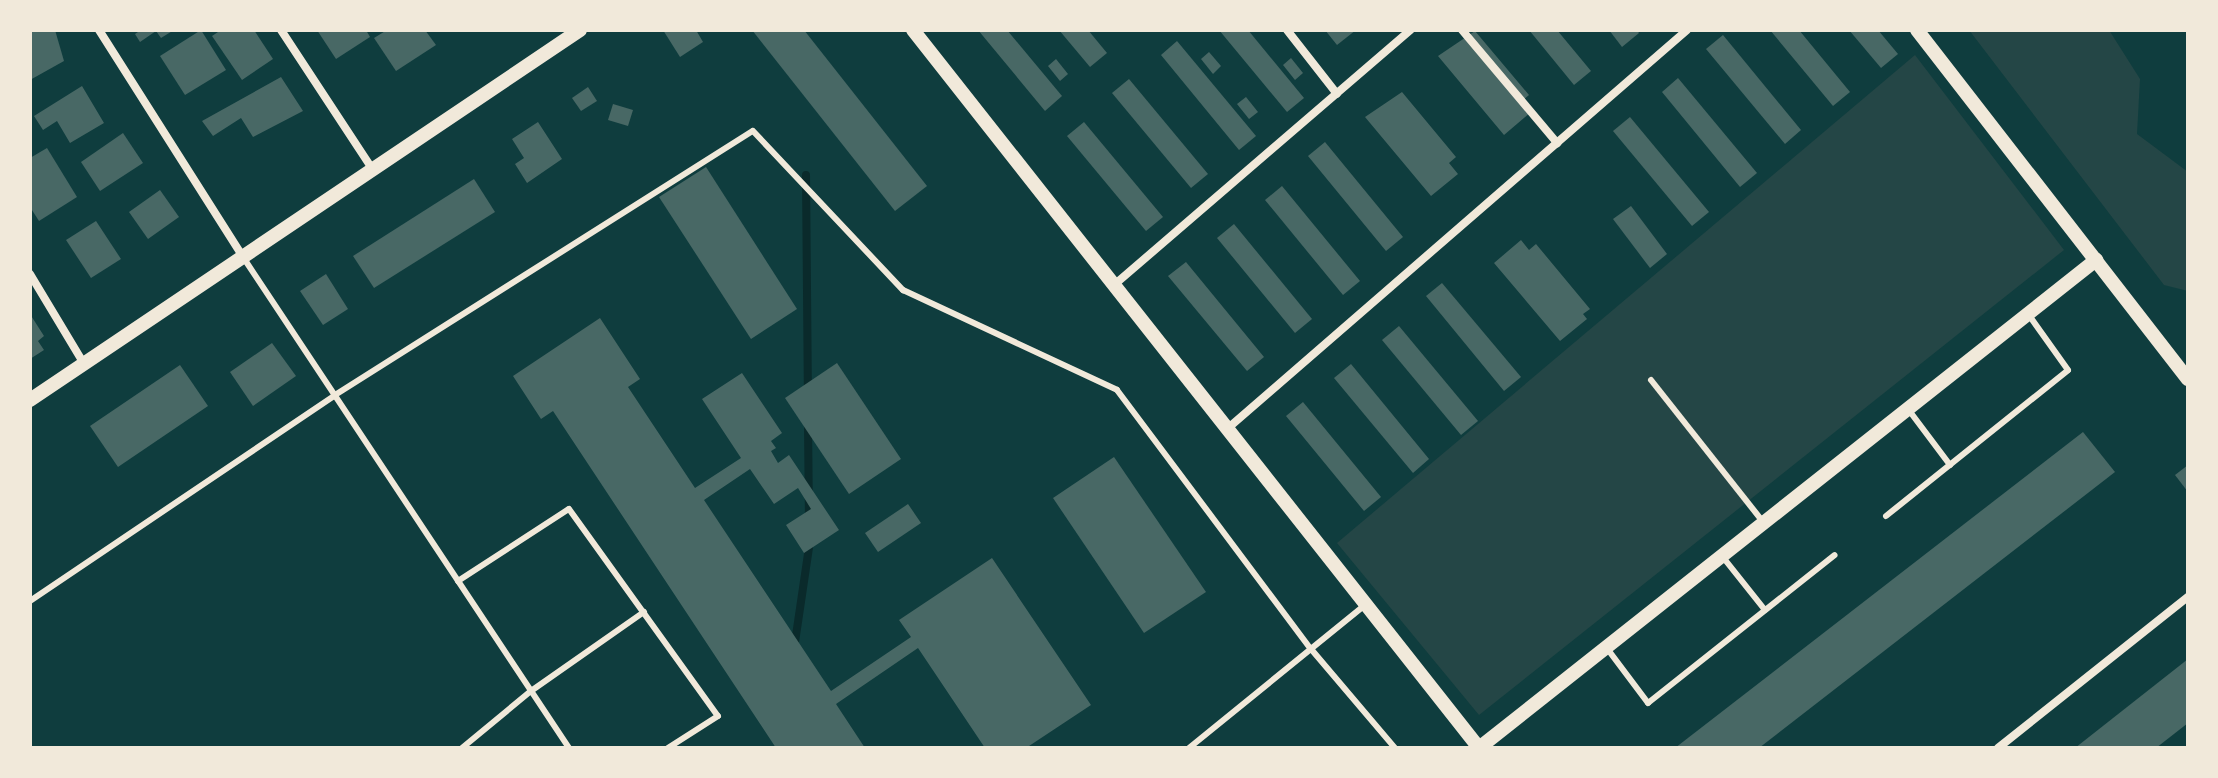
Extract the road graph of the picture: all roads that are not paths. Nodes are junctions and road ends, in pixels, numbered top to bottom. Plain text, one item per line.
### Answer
1 (99, 30) edge
2 (281, 30) edge
3 (1287, 30) edge
4 (1410, 30) edge
5 (1462, 30) edge
6 (1687, 30) edge
7 (1917, 30) edge
8 (571, 32) edge
9 (918, 32) edge
10 (1337, 94) junction
11 (1557, 143) junction
12 (373, 170) junction
13 (243, 257) junction
14 (2096, 260) junction
15 (30, 274) edge
16 (1114, 285) junction
17 (2028, 314) junction
18 (84, 364) junction
19 (2188, 379) edge
20 (1651, 380) dead end
21 (335, 395) junction
22 (30, 400) edge
23 (1908, 409) junction
24 (1227, 429) junction
25 (1950, 465) junction
26 (1886, 516) dead end
27 (1764, 523) junction
28 (1835, 555) dead end
29 (1722, 556) junction
30 (458, 581) junction
31 (2188, 597) edge
32 (30, 601) edge
33 (1365, 605) junction
34 (1765, 610) junction
35 (644, 612) junction
36 (1606, 647) junction
37 (1311, 649) junction
38 (531, 691) junction
39 (462, 748) edge
40 (569, 748) edge
41 (668, 748) edge
42 (1189, 748) edge
43 (1395, 748) edge
44 (1479, 748) edge
45 (1998, 748) edge

1 - 13 street
2 - 12 street
3 - 10 street
4 - 10 street
5 - 11 street
6 - 11 street
7 - 14 street
8 - 12 street
9 - 16 street
10 - 16 street
11 - 24 street
12 - 13 street
13 - 18 street
13 - 21 lane
14 - 17 street
14 - 19 street
15 - 18 street
16 - 24 street
17 - 23 street
17 - 25 lane
18 - 22 street
20 - 27 lane
21 - 30 lane
21 - 32 lane
21 - 37 lane
23 - 25 lane
23 - 27 street
24 - 33 street
25 - 26 lane
27 - 29 street
28 - 34 lane
29 - 34 lane
29 - 36 street
30 - 35 lane
30 - 38 lane
31 - 45 street
33 - 37 lane
33 - 44 street
34 - 36 lane
35 - 38 lane
35 - 41 lane
36 - 44 street
37 - 42 lane
37 - 43 lane
38 - 39 lane
38 - 40 lane

